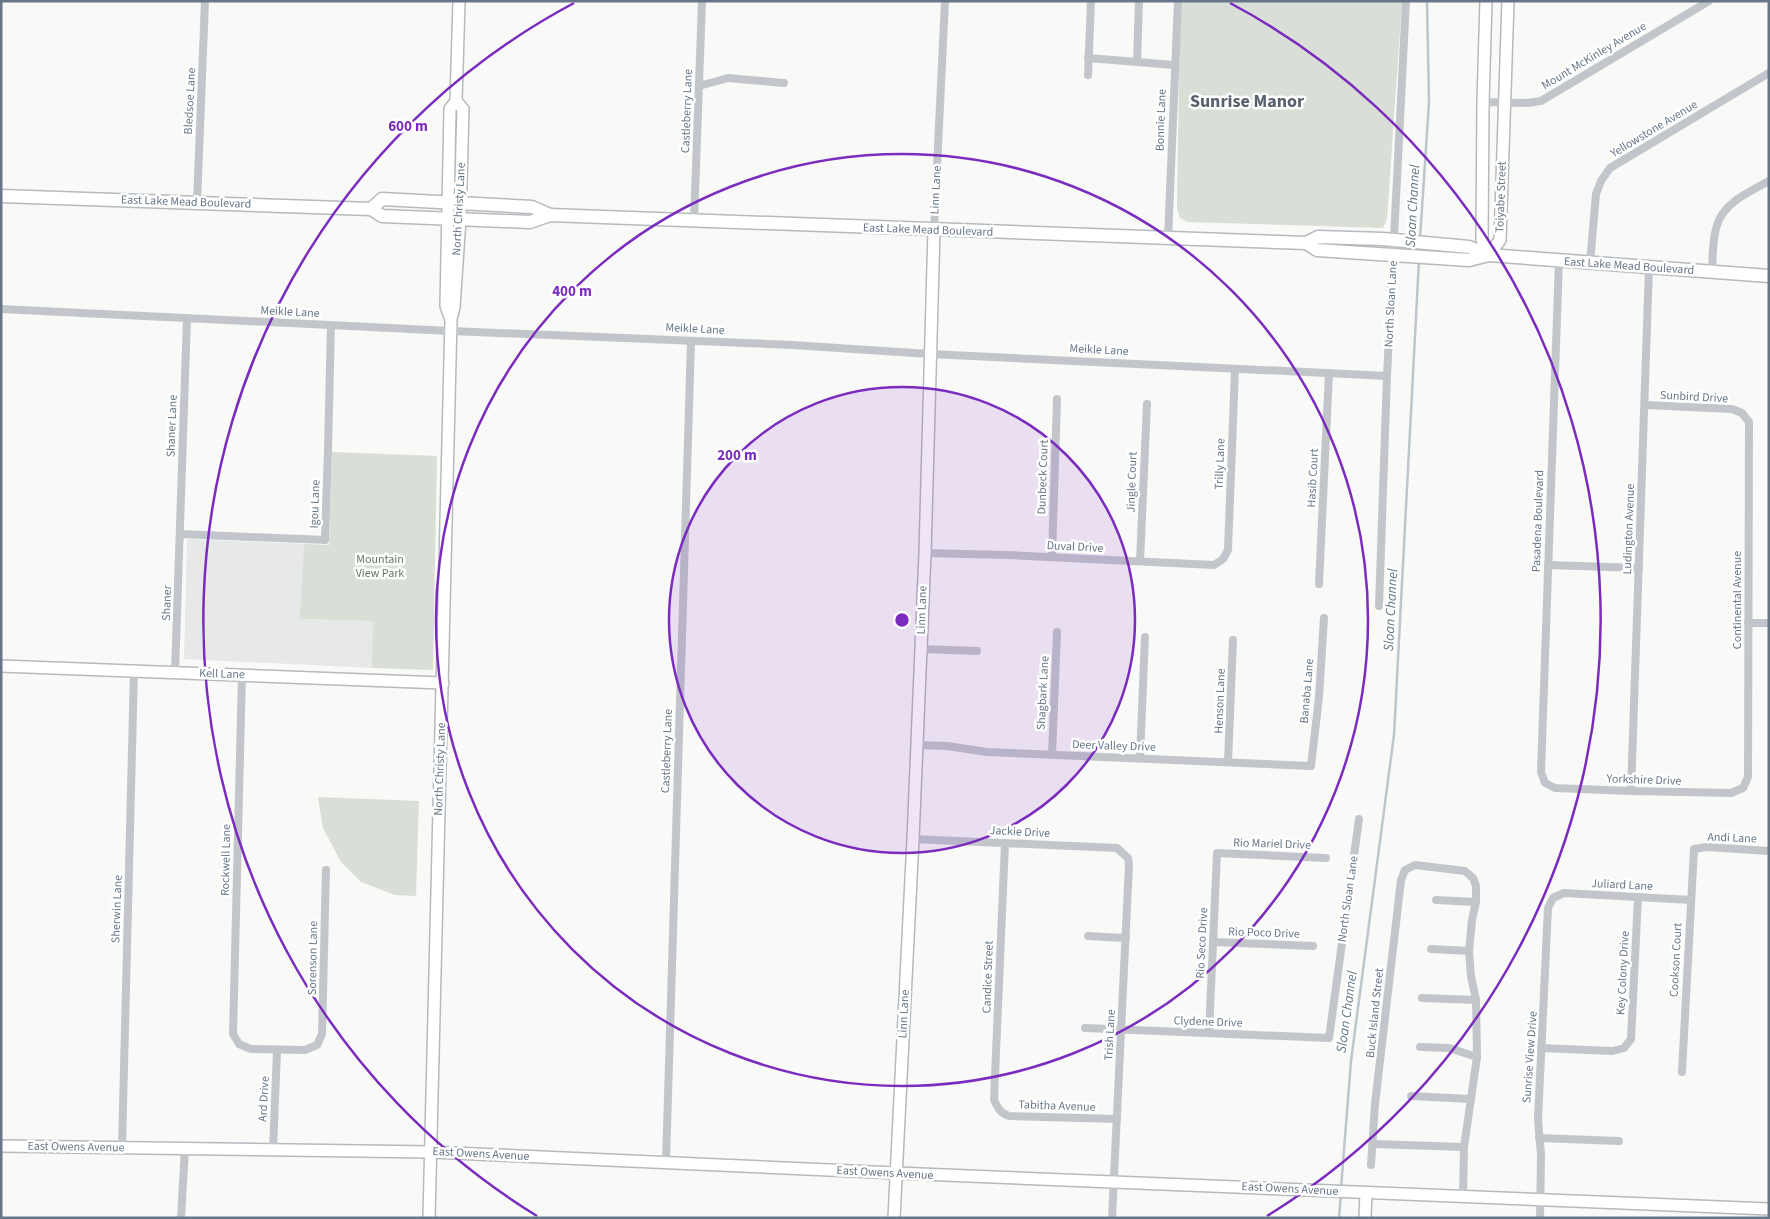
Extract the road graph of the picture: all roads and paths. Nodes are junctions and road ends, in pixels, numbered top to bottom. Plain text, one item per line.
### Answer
1 (205, 1) edge
2 (459, 1) edge
3 (702, 1) edge
4 (945, 1) edge
5 (1091, 1) edge
6 (1139, 1) edge
7 (1178, 1) edge
8 (1406, 1) edge
9 (1486, 1) edge
10 (1508, 1) edge
11 (1709, 1) edge
12 (1088, 58) junction
13 (1137, 62) junction
14 (1174, 65) junction
15 (1769, 74) edge
16 (1088, 75) dead end
17 (784, 83) dead end
18 (699, 86) junction
19 (1483, 102) junction
20 (1504, 103) junction
21 (1769, 181) edge
22 (1, 196) edge
23 (197, 202) junction
24 (454, 203) junction
25 (370, 208) junction
26 (550, 215) junction
27 (454, 219) junction
28 (694, 222) junction
29 (934, 230) junction
30 (1168, 239) junction
31 (1394, 240) junction
32 (1306, 243) junction
33 (1436, 251) junction
34 (1393, 254) junction
35 (1489, 255) junction
36 (1559, 260) junction
37 (1590, 263) junction
38 (1649, 267) junction
39 (1712, 272) junction
40 (1769, 276) edge
41 (1, 309) edge
42 (187, 318) junction
43 (330, 325) junction
44 (451, 325) junction
45 (691, 340) junction
46 (930, 354) junction
47 (1235, 369) junction
48 (1328, 374) junction
49 (1387, 376) junction
50 (1058, 399) dead end
51 (1147, 404) dead end
52 (1644, 406) junction
53 (1742, 413) joint
54 (180, 534) junction
55 (924, 554) junction
56 (1052, 557) junction
57 (1223, 560) joint
58 (1140, 561) junction
59 (1548, 565) junction
60 (1639, 568) junction
61 (1319, 584) dead end
62 (1379, 606) dead end
63 (1324, 618) dead end
64 (1748, 623) junction
65 (1769, 623) edge
66 (1057, 632) dead end
67 (1146, 637) dead end
68 (1233, 640) dead end
69 (920, 649) junction
70 (977, 651) dead end
71 (1, 666) edge
72 (134, 671) junction
73 (176, 673) junction
74 (242, 675) junction
75 (443, 683) junction
76 (917, 745) junction
77 (1052, 755) junction
78 (1140, 758) junction
79 (1228, 762) junction
80 (1311, 766) joint
81 (1545, 782) joint
82 (1743, 788) joint
83 (1631, 791) junction
84 (1359, 819) dead end
85 (913, 839) junction
86 (1005, 843) junction
87 (1694, 849) joint
88 (1769, 851) edge
89 (1217, 853) joint
90 (1125, 854) joint
91 (1326, 858) dead end
92 (326, 870) dead end
93 (1638, 897) junction
94 (1553, 898) joint
95 (1436, 900) dead end
96 (1691, 900) junction
97 (1476, 902) junction
98 (1088, 936) dead end
99 (1126, 938) junction
100 (1213, 942) junction
101 (1314, 946) dead end
102 (1431, 949) dead end
103 (1469, 951) junction
104 (1422, 998) dead end
105 (1476, 1000) junction
106 (1085, 1028) dead end
107 (1121, 1029) junction
108 (1209, 1033) junction
109 (1329, 1038) joint
110 (1420, 1046) dead end
111 (1540, 1048) junction
112 (277, 1050) junction
113 (1477, 1057) junction
114 (1682, 1072) dead end
115 (1411, 1096) dead end
116 (1470, 1099) junction
117 (999, 1110) joint
118 (1117, 1120) junction
119 (1539, 1138) junction
120 (1619, 1141) dead end
121 (1373, 1144) junction
122 (1, 1146) edge
123 (122, 1147) junction
124 (1464, 1147) junction
125 (185, 1148) junction
126 (272, 1150) junction
127 (431, 1152) junction
128 (666, 1162) junction
129 (1371, 1165) dead end
130 (896, 1173) junction
131 (1115, 1181) junction
132 (1366, 1192) junction
133 (1463, 1197) junction
134 (1541, 1200) junction
135 (1769, 1209) edge
136 (182, 1218) edge
137 (429, 1218) edge
138 (894, 1218) edge
139 (1112, 1218) edge
140 (1365, 1218) edge
141 (1540, 1218) edge

1 - 23 street, Bledsoe Lane
2 - 24 street, North Christy Lane
3 - 18 street, Castleberry Lane
4 - 29 street, Linn Lane
5 - 12 street
6 - 13 street
7 - 14 street, Bonnie Lane
8 - 31 street, North Sloan Lane
9 - 19 street, Toiyabe Street
10 - 20 street, Toiyabe Street
11 - 20 street, Mount McKinley Avenue
12 - 13 street
12 - 16 street
13 - 14 street
14 - 30 street, Bonnie Lane
15 - 37 street, Yellowstone Avenue
17 - 18 street
18 - 28 street, Castleberry Lane
19 - 20 street, Mount McKinley Avenue
19 - 35 street, Toiyabe Street
20 - 35 street, Toiyabe Street
21 - 39 street
22 - 23 main road, East Lake Mead Boulevard
23 - 25 main road, East Lake Mead Boulevard
24 - 25 main road, East Lake Mead Boulevard
24 - 26 main road, East Lake Mead Boulevard
24 - 27 street, North Christy Lane
25 - 27 main road, East Lake Mead Boulevard
26 - 27 main road, East Lake Mead Boulevard
26 - 28 main road, East Lake Mead Boulevard
27 - 44 street, North Christy Lane
28 - 29 main road, East Lake Mead Boulevard
29 - 30 main road, East Lake Mead Boulevard
29 - 46 street, Linn Lane
30 - 32 main road, East Lake Mead Boulevard
31 - 32 main road, East Lake Mead Boulevard
31 - 33 main road, East Lake Mead Boulevard
31 - 34 street, North Sloan Lane
32 - 34 main road, East Lake Mead Boulevard
33 - 34 main road, East Lake Mead Boulevard
33 - 35 main road, East Lake Mead Boulevard
34 - 49 street, North Sloan Lane
35 - 36 main road, East Lake Mead Boulevard
36 - 37 main road, East Lake Mead Boulevard
36 - 59 street, Pasadena Boulevard
37 - 38 main road, East Lake Mead Boulevard
38 - 39 main road, East Lake Mead Boulevard
38 - 52 street, Ludington Avenue
39 - 40 main road, East Lake Mead Boulevard
41 - 42 street, Meikle Lane
42 - 43 street, Meikle Lane
42 - 54 street, Shaner Lane
43 - 44 street, Meikle Lane
43 - 54 street, Igou Lane
44 - 45 street, Meikle Lane
44 - 75 street, North Christy Lane
45 - 46 street, Meikle Lane
45 - 128 street, Castleberry Lane
46 - 47 street, Meikle Lane
46 - 55 street, Linn Lane
47 - 48 street, Meikle Lane
47 - 57 street, Trilly Lane
48 - 49 street, Meikle Lane
48 - 61 street, Hasib Court
49 - 62 street, North Sloan Lane
50 - 56 street, Dunbeck Court
51 - 58 street, Jingle Court
52 - 53 street, Sunbird Drive
52 - 60 street, Ludington Avenue
53 - 64 street, Continental Avenue
54 - 73 street, Shaner
55 - 56 street, Duval Drive
55 - 69 street, Linn Lane
56 - 58 street, Duval Drive
57 - 58 street, Duval Drive
59 - 60 street
59 - 81 street, Pasadena Boulevard
60 - 83 street, Ludington Avenue
63 - 80 street, Banaba Lane
64 - 65 street
64 - 82 street, Continental Avenue
66 - 77 street, Shagbark Lane
67 - 78 street
68 - 79 street, Henson Lane
69 - 70 street
69 - 76 street, Linn Lane
71 - 72 street, Kell Lane
72 - 73 street, Kell Lane
72 - 123 street, Sherwin Lane
73 - 74 street, Kell Lane
74 - 75 street, Kell Lane
74 - 112 street, Rockwell Lane
75 - 127 street, North Christy Lane
76 - 77 street, Deer Valley Drive
76 - 85 street, Linn Lane
77 - 78 street, Deer Valley Drive
78 - 79 street, Deer Valley Drive
79 - 80 street, Deer Valley Drive
81 - 83 street, Yorkshire Drive
82 - 83 street, Yorkshire Drive
84 - 109 street, North Sloan Lane
85 - 86 street, Jackie Drive
85 - 130 street, Linn Lane
86 - 90 street, Jackie Drive
86 - 117 street, Candice Street
87 - 88 street, Andi Lane
87 - 96 street, Cookson Court
89 - 91 street, Rio Mariel Drive
89 - 100 street, Rio Seco Drive
90 - 99 street, Trish Lane
92 - 112 street, Sorenson Lane
93 - 94 street, Juliard Lane
93 - 96 street, Juliard Lane
93 - 111 street, Key Colony Drive
94 - 111 street, Sunrise View Drive
95 - 97 street
96 - 114 street, Cookson Court
97 - 103 street
97 - 121 street, Buck Island Street
98 - 99 street
99 - 107 street, Trish Lane
100 - 101 street, Rio Poco Drive
100 - 108 street, Rio Seco Drive
102 - 103 street
103 - 105 street
104 - 105 street
105 - 113 street
106 - 107 street, Clydene Drive
107 - 108 street, Clydene Drive
107 - 118 street, Trish Lane
108 - 109 street, Clydene Drive
110 - 113 street
111 - 119 street, Sunrise View Drive
112 - 126 street, Ard Drive
113 - 116 street
115 - 116 street
116 - 124 street
117 - 118 street, Tabitha Avenue
118 - 131 street, Trish Lane
119 - 120 street
119 - 134 street, Sunrise View Drive
121 - 124 street
121 - 129 street, Buck Island Street
122 - 123 street, East Owens Avenue
123 - 125 street, East Owens Avenue
124 - 133 street
125 - 126 street, East Owens Avenue
125 - 136 street
126 - 127 street, East Owens Avenue
127 - 128 street, East Owens Avenue
127 - 137 street, North Christy Lane
128 - 130 street, East Owens Avenue
130 - 131 street, East Owens Avenue
130 - 138 street, Linn Lane
131 - 132 street, East Owens Avenue
131 - 139 street, Trish Lane
132 - 133 street, East Owens Avenue
132 - 140 street
133 - 134 street, East Owens Avenue
134 - 135 street, East Owens Avenue
134 - 141 street, Sunrise View Drive

